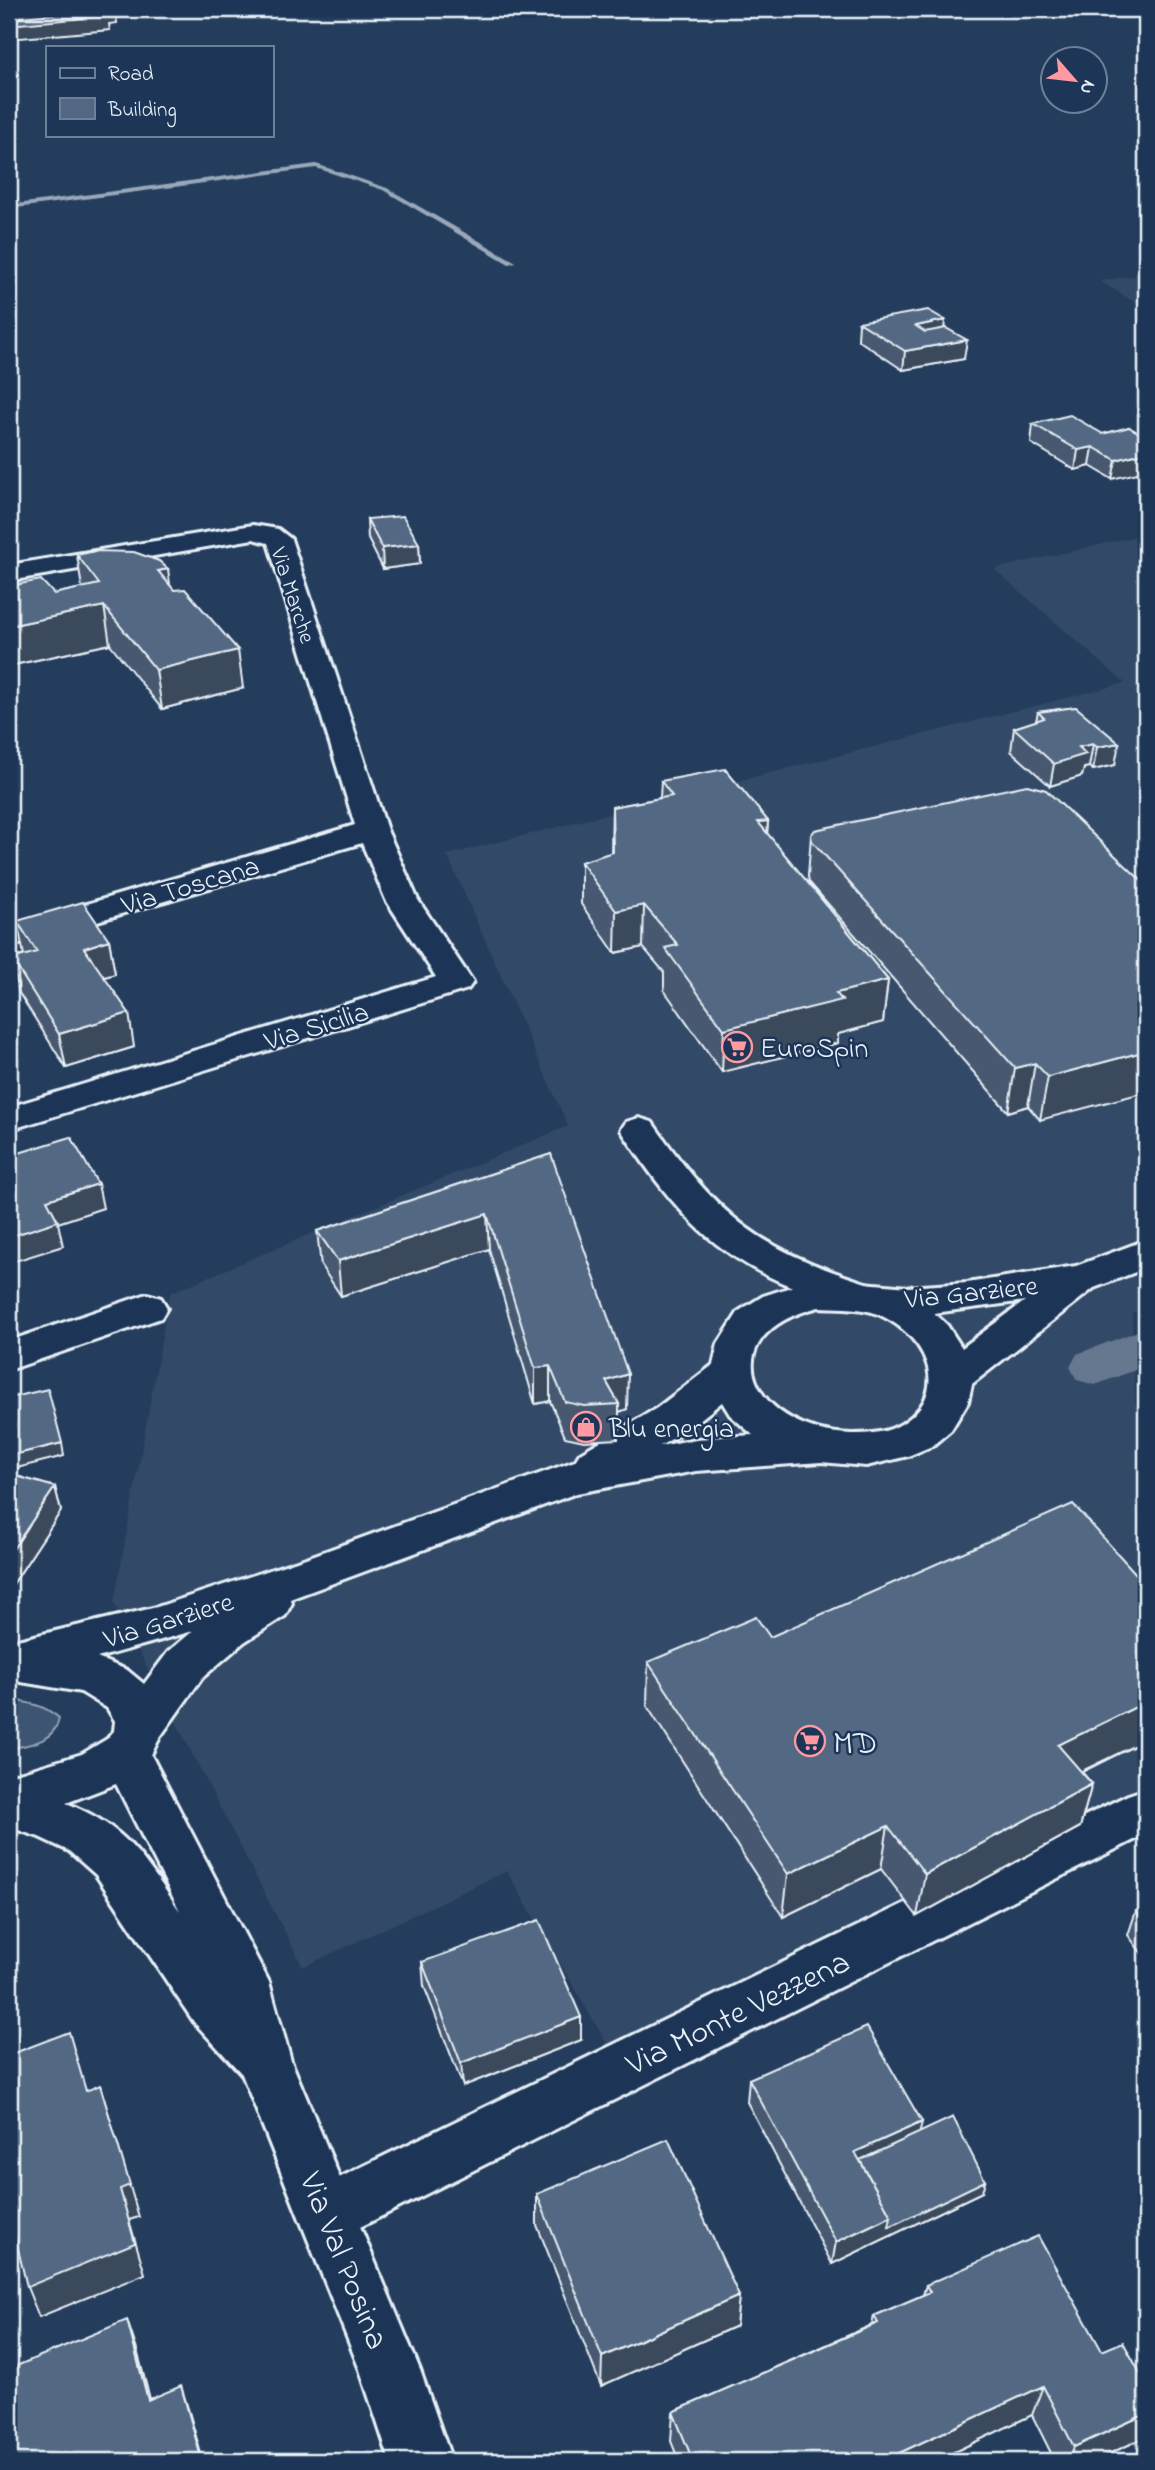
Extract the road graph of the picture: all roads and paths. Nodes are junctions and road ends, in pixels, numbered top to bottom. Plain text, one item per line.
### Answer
1 (9, 573) edge
2 (372, 830) junction
3 (9, 937) edge
4 (9, 1119) edge
5 (639, 1130) dead end
6 (1146, 1253) edge
7 (1083, 1278) junction
8 (858, 1296) junction
9 (147, 1308) dead end
10 (9, 1356) edge
11 (732, 1372) junction
12 (952, 1377) junction
13 (818, 1447) junction
14 (572, 1478) junction
15 (325, 1569) junction
16 (9, 1663) edge
17 (133, 1740) junction
18 (9, 1797) edge
19 (9, 1806) edge
20 (1146, 1810) edge
21 (264, 2061) junction
22 (328, 2213) junction
23 (421, 2461) edge

1 - 2 main road, Via Marche
2 - 3 main road, Via Toscana
2 - 4 main road, Via Sicilia
5 - 8 main road
6 - 7 main road, Via Garziere
7 - 8 main road, Via Garziere
7 - 12 main road, Via Garziere
8 - 11 main road, Via Garziere
8 - 12 main road, Via Garziere
9 - 10 main road
11 - 13 main road, Via Garziere
11 - 14 main road, Via Garziere
12 - 13 main road, Via Garziere
13 - 14 main road, Via Garziere
14 - 15 main road, Via Garziere
15 - 16 main road, Via Garziere
15 - 17 main road, Via Garziere
16 - 17 main road, Via Val Posina
17 - 18 main road
17 - 21 main road, Via Val Posina
19 - 21 main road, Via Val Posina
20 - 22 main road, Via Monte Vezzena
21 - 22 main road, Via Val Posina
22 - 23 main road, Via Val Posina

